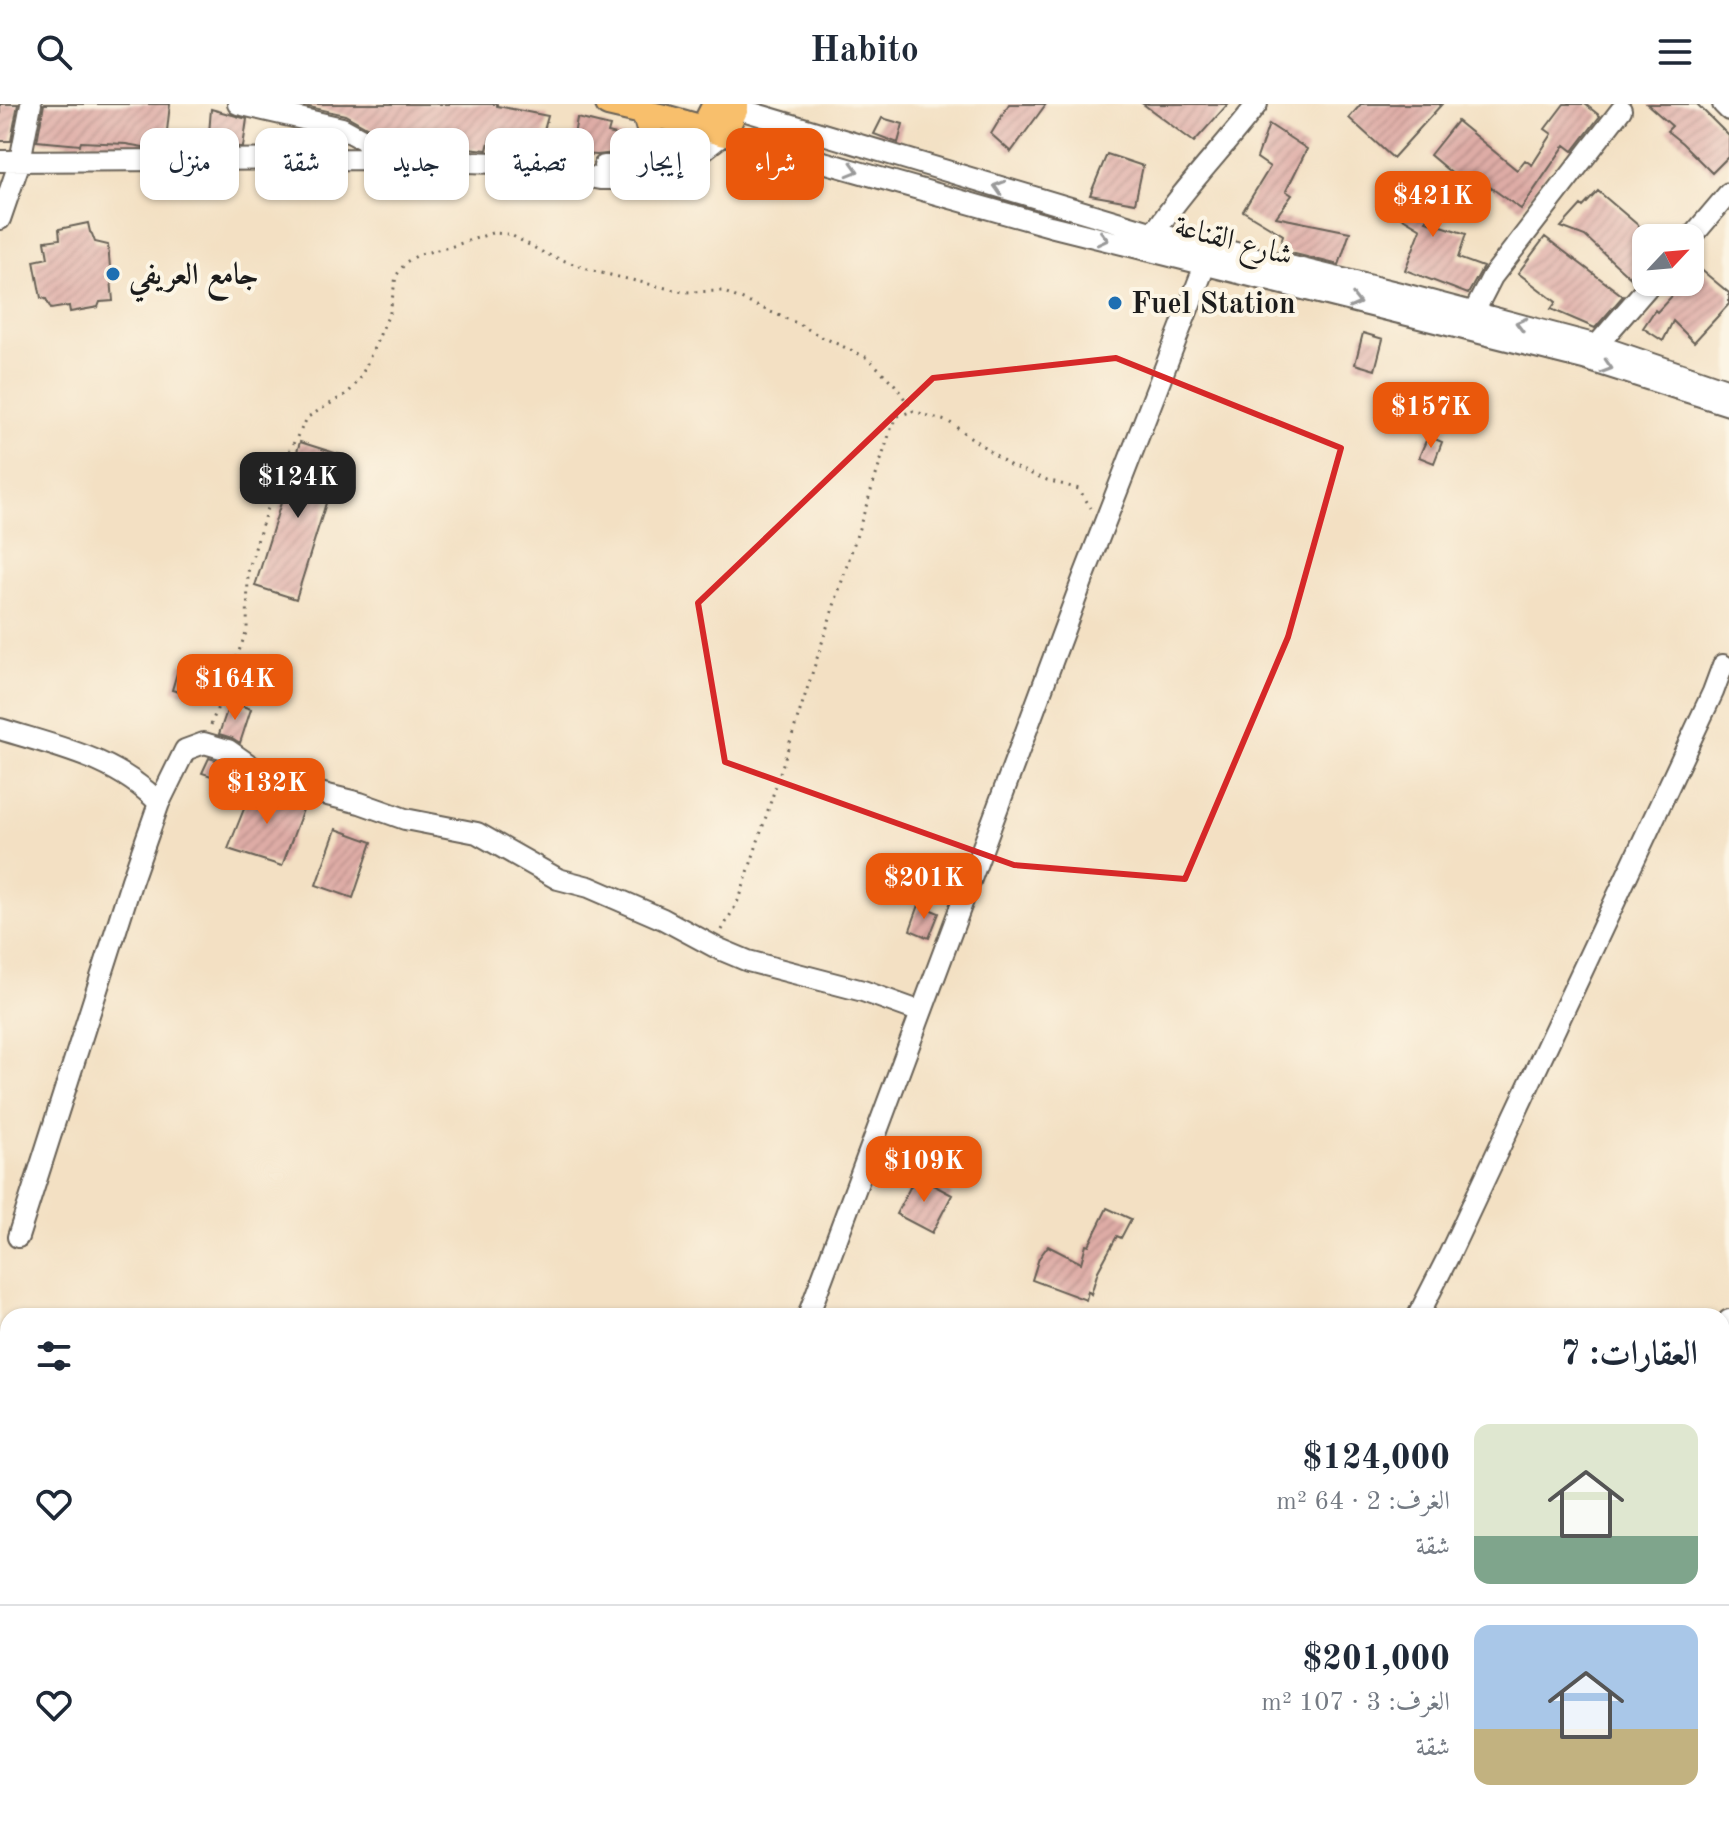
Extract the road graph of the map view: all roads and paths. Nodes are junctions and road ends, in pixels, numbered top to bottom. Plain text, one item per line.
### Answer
1 (31, 104) edge
2 (238, 104) edge
3 (608, 104) edge
4 (1257, 104) edge
5 (1723, 104) edge
6 (728, 105) edge
7 (1621, 110) dead end
8 (1729, 110) edge
9 (644, 112) junction
10 (649, 128) edge
11 (713, 131) junction
12 (710, 132) edge
13 (364, 140) edge
14 (364, 159) edge
15 (10, 161) edge
16 (594, 178) edge
17 (1729, 193) edge
18 (0, 219) edge
19 (1703, 224) edge
20 (1154, 233) junction
21 (1205, 265) junction
22 (1640, 296) edge
23 (1474, 312) junction
24 (1597, 345) junction
25 (1729, 390) edge
26 (1729, 405) edge
27 (913, 411) junction
28 (1091, 507) dead end
29 (1723, 665) dead end
30 (0, 729) edge
31 (204, 743) junction
32 (159, 803) junction
33 (710, 945) junction
34 (921, 1012) junction
35 (18, 1237) dead end
36 (811, 1308) edge
37 (1422, 1308) edge

1 - 15 street
2 - 13 street
3 - 9 main road
4 - 20 street
5 - 8 street
6 - 11 main road
20 -> 6 street, شارع القناعة
7 - 23 street
9 - 10 main road
9 - 11 main road
11 - 12 street
11 - 16 street
11 -> 21 street, شارع القناعة
14 - 15 street
15 - 18 street
17 - 19 street
20 - 23 street, شارع القناعة
21 -> 26 street, شارع القناعة
21 - 34 street
22 - 24 street
24 -> 23 street, شارع القناعة
24 - 25 street, شارع القناعة
27 - 28 path
27 - 31 path
27 - 33 path
29 - 37 street
30 - 32 street
31 - 32 street
31 - 33 street
32 - 35 street
33 - 34 street
34 - 36 street

